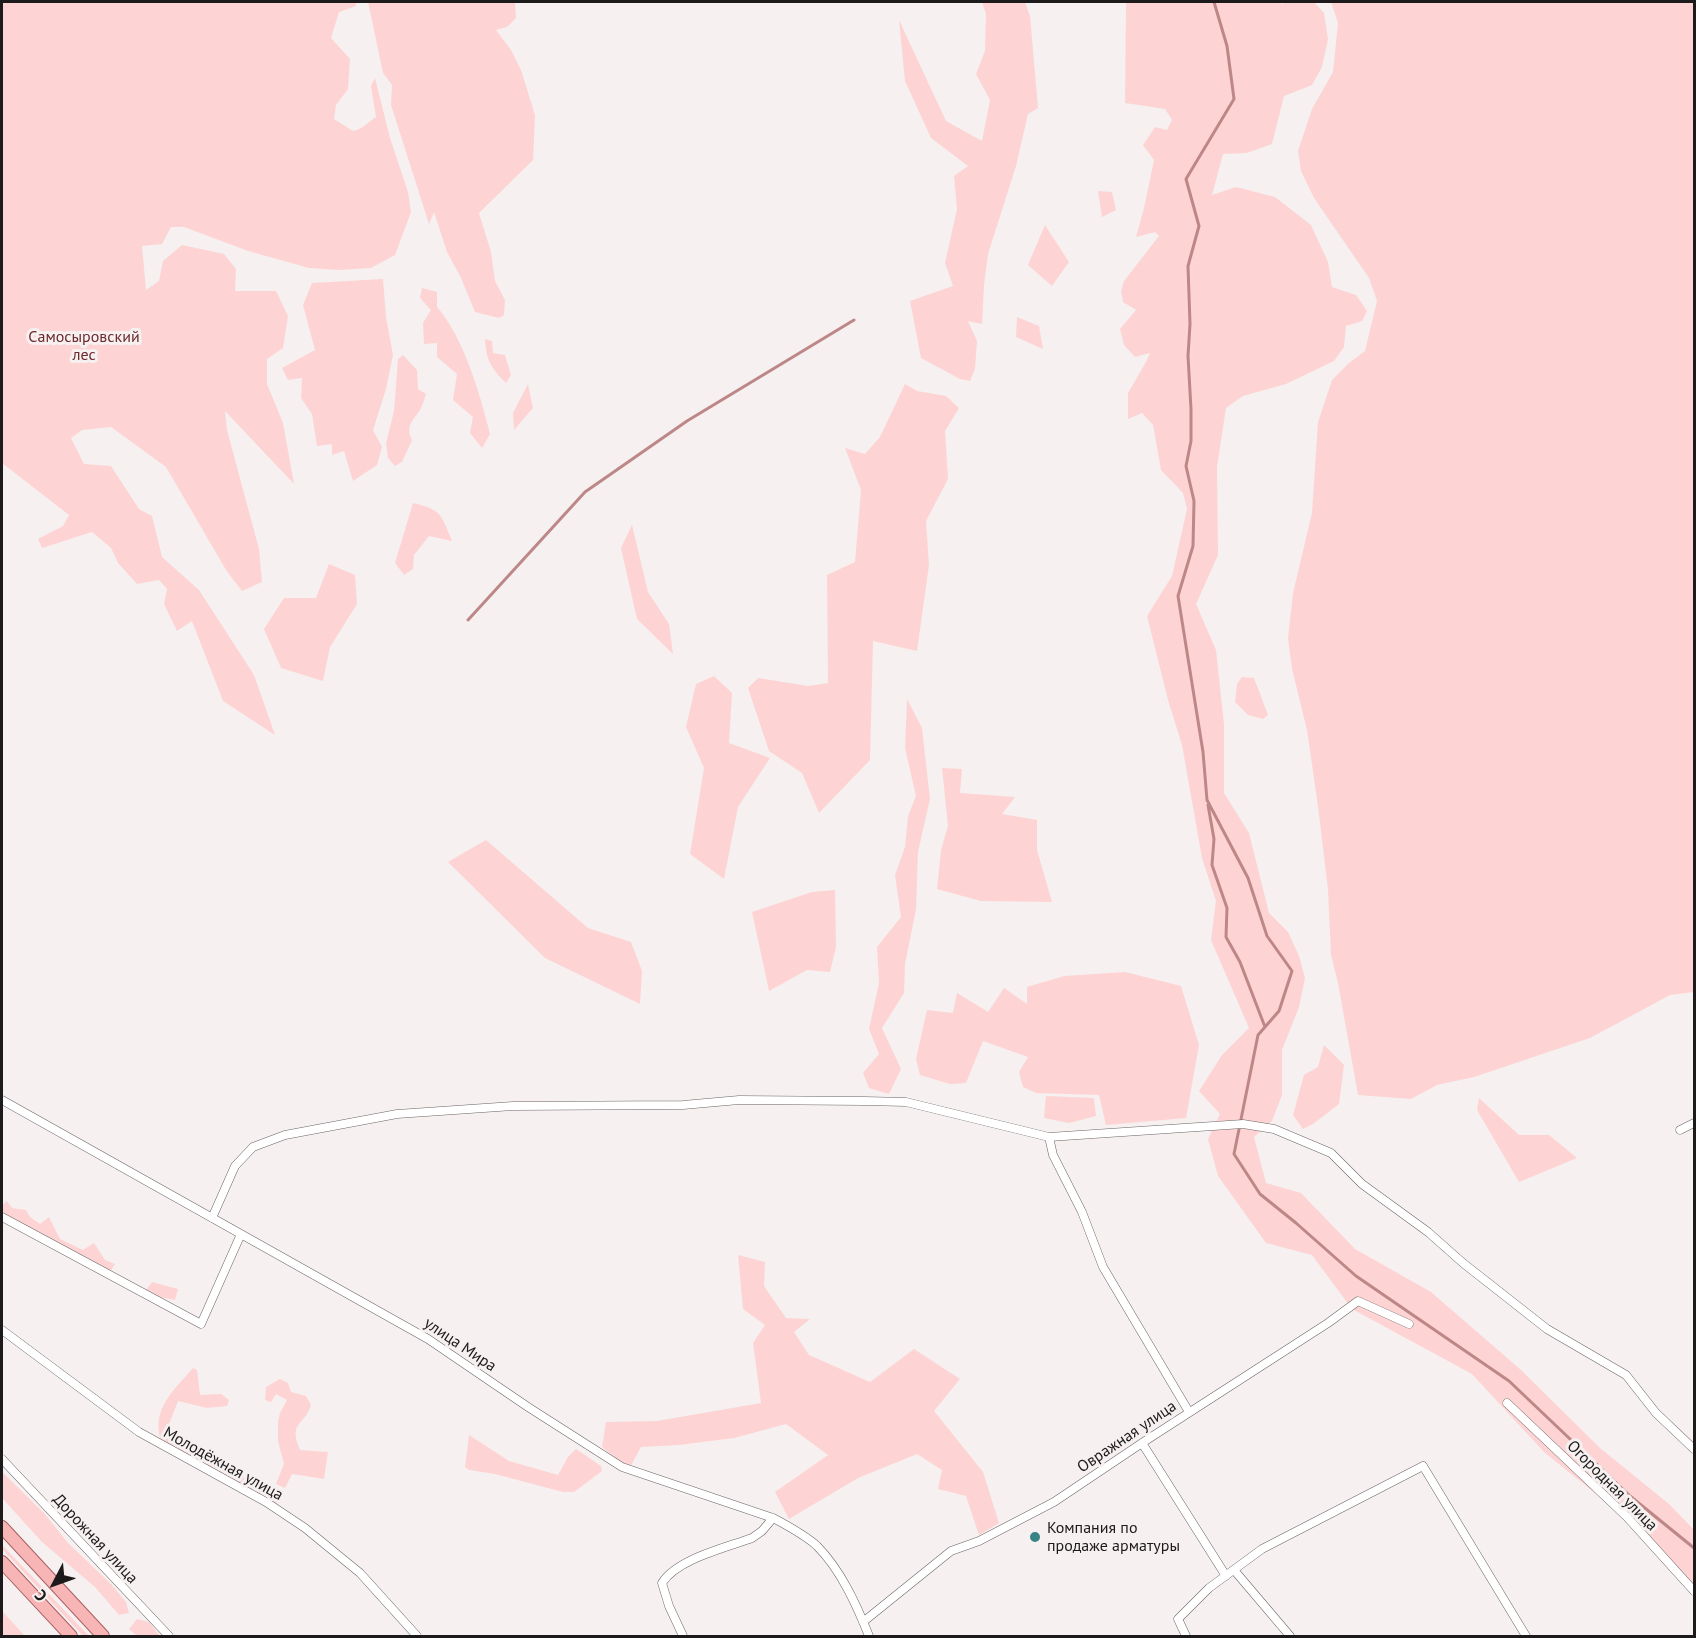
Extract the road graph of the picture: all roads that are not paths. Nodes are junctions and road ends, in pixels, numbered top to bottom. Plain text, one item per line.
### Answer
1 (2, 1100) edge
2 (1695, 1123) edge
3 (1680, 1130) dead end
4 (1049, 1137) junction
5 (2, 1217) edge
6 (212, 1218) junction
7 (241, 1234) junction
8 (1409, 1324) dead end
9 (2, 1330) edge
10 (1507, 1403) dead end
11 (1190, 1412) junction
12 (1142, 1443) junction
13 (1695, 1449) edge
14 (2, 1459) edge
15 (773, 1518) junction
16 (2, 1527) edge
17 (2, 1562) edge
18 (1234, 1570) junction
19 (1226, 1576) junction
20 (1695, 1591) edge
21 (863, 1622) junction
22 (71, 1636) edge
23 (103, 1636) edge
24 (169, 1636) edge
25 (417, 1636) edge
26 (683, 1636) edge
27 (868, 1636) edge
28 (1186, 1636) edge
29 (1290, 1636) edge
30 (1526, 1636) edge

1 - 6 street, улица Мира
2 - 3 street
4 - 6 street
4 - 11 street
4 - 13 street
5 - 7 street
6 - 7 street, улица Мира
7 - 15 street, улица Мира
8 - 11 street, Овражная улица
9 - 25 street, Молодёжная улица
10 - 20 street, Огородная улица
11 - 12 street, Овражная улица
12 - 19 street
12 - 21 street, Овражная улица
14 - 24 street, Дорожная улица
15 - 21 street, улица Мира
15 - 26 street
16 - 23 main road
17 - 22 main road
18 - 19 street
18 - 29 street
18 - 30 street
19 - 28 street
21 - 27 street, улица Мира

